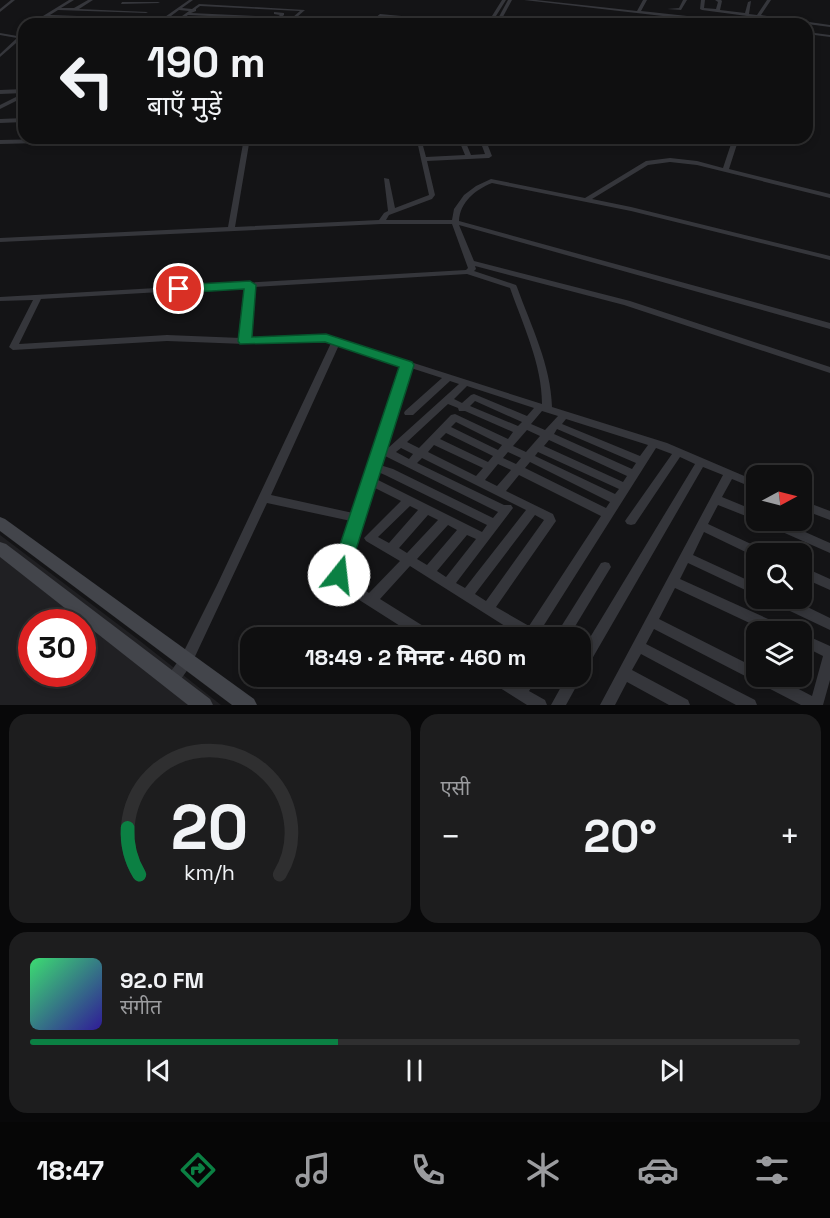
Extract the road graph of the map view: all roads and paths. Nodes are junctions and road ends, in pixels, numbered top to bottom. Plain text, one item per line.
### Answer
1 (14, 0) edge
2 (72, 0) edge
3 (128, 0) edge
4 (191, 0) edge
5 (196, 0) edge
6 (504, 0) edge
7 (510, 0) edge
8 (526, 0) edge
9 (546, 0) edge
10 (645, 0) edge
11 (685, 0) edge
12 (703, 0) edge
13 (717, 0) edge
14 (769, 0) edge
15 (90, 1) edge
16 (140, 2) edge
17 (161, 2) edge
18 (750, 2) dead end
19 (122, 3) junction
20 (116, 7) junction
21 (654, 7) dead end
22 (80, 8) junction
23 (664, 8) dead end
24 (57, 9) junction
25 (132, 9) junction
26 (180, 9) junction
27 (641, 9) junction
28 (193, 10) junction
29 (0, 11) edge
30 (235, 11) junction
31 (718, 11) junction
32 (146, 12) junction
33 (187, 14) junction
34 (747, 15) junction
35 (230, 16) junction
36 (68, 17) junction
37 (758, 17) junction
38 (94, 18) edge
39 (121, 18) edge
40 (137, 18) edge
41 (168, 18) edge
42 (181, 18) edge
43 (278, 18) joint
44 (294, 18) edge
45 (376, 18) edge
46 (413, 18) edge
47 (493, 18) edge
48 (500, 18) edge
49 (702, 18) edge
50 (712, 18) edge
51 (766, 18) edge
52 (813, 24) edge
53 (830, 26) edge
54 (813, 33) edge
55 (0, 34) edge
56 (830, 35) edge
57 (18, 36) edge
58 (18, 40) edge
59 (1, 54) edge
60 (0, 92) edge
61 (18, 93) edge
62 (18, 96) edge
63 (0, 106) edge
64 (0, 120) edge
65 (18, 120) edge
66 (0, 142) edge
67 (18, 142) edge
68 (246, 144) edge
69 (420, 144) edge
70 (464, 144) edge
71 (484, 144) edge
72 (734, 144) edge
73 (469, 157) junction
74 (424, 159) junction
75 (725, 170) junction
76 (386, 179) dead end
77 (830, 196) edge
78 (586, 200) junction
79 (392, 212) junction
80 (382, 219) junction
81 (455, 222) junction
82 (231, 229) junction
83 (0, 240) edge
84 (830, 258) edge
85 (469, 268) junction
86 (250, 285) junction
87 (38, 297) junction
88 (0, 299) edge
89 (830, 326) edge
90 (245, 341) junction
91 (336, 342) junction
92 (407, 365) junction
93 (830, 370) edge
94 (448, 378) junction
95 (465, 383) junction
96 (483, 389) junction
97 (474, 397) junction
98 (447, 400) junction
99 (464, 406) junction
100 (544, 408) junction
101 (410, 413) dead end
102 (564, 415) junction
103 (455, 417) junction
104 (556, 425) junction
105 (524, 426) junction
106 (444, 428) junction
107 (547, 435) junction
108 (433, 440) junction
109 (400, 443) junction
110 (654, 443) junction
111 (537, 447) junction
112 (384, 451) junction
113 (421, 452) junction
114 (678, 453) junction
115 (500, 454) junction
116 (529, 457) junction
117 (642, 461) junction
118 (701, 462) junction
119 (411, 463) junction
120 (374, 467) junction
121 (517, 470) junction
122 (634, 474) junction
123 (729, 474) junction
124 (369, 480) junction
125 (478, 481) junction
126 (746, 481) edge
127 (625, 488) junction
128 (499, 491) junction
129 (263, 498) junction
130 (514, 499) junction
131 (716, 499) junction
132 (409, 500) junction
133 (617, 500) junction
134 (533, 508) junction
135 (426, 509) junction
136 (812, 509) edge
137 (505, 510) junction
138 (746, 512) edge
139 (608, 514) junction
140 (830, 516) edge
141 (357, 518) junction
142 (446, 519) junction
143 (631, 521) dead end
144 (0, 523) edge
145 (495, 524) junction
146 (701, 526) junction
147 (465, 529) junction
148 (791, 531) edge
149 (370, 538) junction
150 (484, 538) junction
151 (350, 539) junction
152 (746, 547) edge
153 (0, 548) edge
154 (830, 548) edge
155 (391, 549) junction
156 (686, 557) junction
157 (409, 560) junction
158 (604, 567) dead end
159 (429, 572) junction
160 (812, 577) edge
161 (673, 581) junction
162 (448, 584) junction
163 (746, 585) edge
164 (830, 585) edge
165 (467, 595) junction
166 (371, 600) junction
167 (488, 608) junction
168 (798, 609) edge
169 (651, 621) junction
170 (759, 621) edge
171 (830, 624) edge
172 (414, 627) edge
173 (519, 627) edge
174 (539, 627) edge
175 (567, 627) edge
176 (812, 645) edge
177 (638, 646) junction
178 (591, 649) edge
179 (830, 654) edge
180 (186, 660) junction
181 (746, 670) edge
182 (624, 673) junction
183 (171, 681) junction
184 (512, 687) edge
185 (524, 687) edge
186 (568, 687) edge
187 (780, 687) edge
188 (520, 692) junction
189 (610, 704) edge
190 (203, 705) edge
191 (248, 705) edge
192 (540, 705) edge
193 (558, 705) edge
194 (683, 705) edge
195 (750, 705) edge
196 (815, 705) edge

1 - 29 street
2 - 15 street
2 - 24 street
3 - 19 street
4 - 26 street
5 - 26 street
6 - 47 street
7 - 48 street
8 - 27 street
9 - 27 street
10 - 27 street
11 - 23 street
12 - 31 street
13 - 31 street
14 - 37 street
15 - 22 street
16 - 17 street
16 - 19 street
16 - 25 street
17 - 32 street
18 - 34 street
19 - 20 street
20 - 22 street
20 - 25 street
21 - 27 street
22 - 24 street
22 - 25 street
22 - 36 street
24 - 36 street
25 - 32 street
25 - 39 street
26 - 28 street
26 - 41 street
27 - 49 street
27 - 50 street
28 - 30 street
28 - 33 street
28 - 44 street
30 - 35 street
30 - 43 street
31 - 34 street
32 - 40 street
33 - 35 street
33 - 42 street
34 - 37 street
35 - 43 street
36 - 38 street
37 - 51 street
45 - 46 street
52 - 53 street
54 - 56 street
55 - 57 street
58 - 59 street
60 - 61 street
62 - 63 street
64 - 65 street
66 - 67 street
68 - 82 street
69 - 74 street
70 - 73 street
71 - 73 street
72 - 75 street
73 - 74 street
74 - 79 street
75 - 77 street
75 - 78 street
76 - 79 street
78 - 81 street
78 - 84 street
79 - 80 street
80 - 81 street
80 - 82 street
81 - 85 street
81 - 89 street
82 - 83 street
85 - 86 street
85 - 93 street
85 - 100 street
86 - 87 street
86 - 90 street
87 - 88 street
87 - 90 street
90 - 91 street
91 - 92 street
91 - 129 street
92 - 94 street
92 - 112 street
94 - 95 street
94 - 101 street
95 - 96 street
95 - 98 street
96 - 97 street
96 - 100 street
97 - 99 street
97 - 105 street
98 - 99 street
98 - 109 street
99 - 103 street
99 - 105 street
100 - 102 street
100 - 105 street
102 - 104 street
102 - 110 street
103 - 106 street
103 - 115 street
104 - 107 street
104 - 117 street
105 - 107 street
105 - 115 street
106 - 108 street
106 - 115 street
107 - 111 street
107 - 122 street
108 - 113 street
108 - 115 street
109 - 112 street
109 - 113 street
110 - 114 street
110 - 117 street
111 - 116 street
111 - 127 street
112 - 119 street
112 - 120 street
113 - 119 street
113 - 125 street
114 - 118 street
114 - 143 street
115 - 116 street
115 - 121 street
115 - 125 street
116 - 121 street
116 - 133 street
117 - 122 street
118 - 123 street
118 - 178 street
119 - 137 street
120 - 124 street
120 - 145 street
121 - 128 street
121 - 139 street
122 - 127 street
123 - 126 street
123 - 131 street
124 - 132 street
124 - 141 street
125 - 128 street
127 - 133 street
128 - 130 street
129 - 141 street
129 - 180 street
130 - 134 street
130 - 137 street
131 - 138 street
131 - 146 street
132 - 135 street
132 - 149 street
133 - 139 street
134 - 165 street
134 - 167 street
135 - 142 street
135 - 155 street
136 - 140 street
137 - 145 street
139 - 174 street
141 - 151 street
142 - 147 street
142 - 157 street
144 - 180 street
145 - 150 street
146 - 152 street
146 - 156 street
147 - 150 street
147 - 159 street
148 - 154 street
149 - 151 street
149 - 155 street
150 - 162 street
151 - 166 street
153 - 183 street
155 - 157 street
156 - 161 street
156 - 163 street
157 - 159 street
157 - 166 street
158 - 175 street
159 - 162 street
160 - 164 street
161 - 169 street
161 - 170 street
162 - 165 street
165 - 167 street
166 - 172 street
167 - 173 street
168 - 171 street
169 - 177 street
169 - 181 street
176 - 179 street
177 - 182 street
177 - 195 street
179 - 196 street
180 - 183 street
180 - 191 street
182 - 189 street
182 - 194 street
183 - 190 street
184 - 188 street
185 - 188 street
186 - 193 street
187 - 196 street
188 - 192 street

